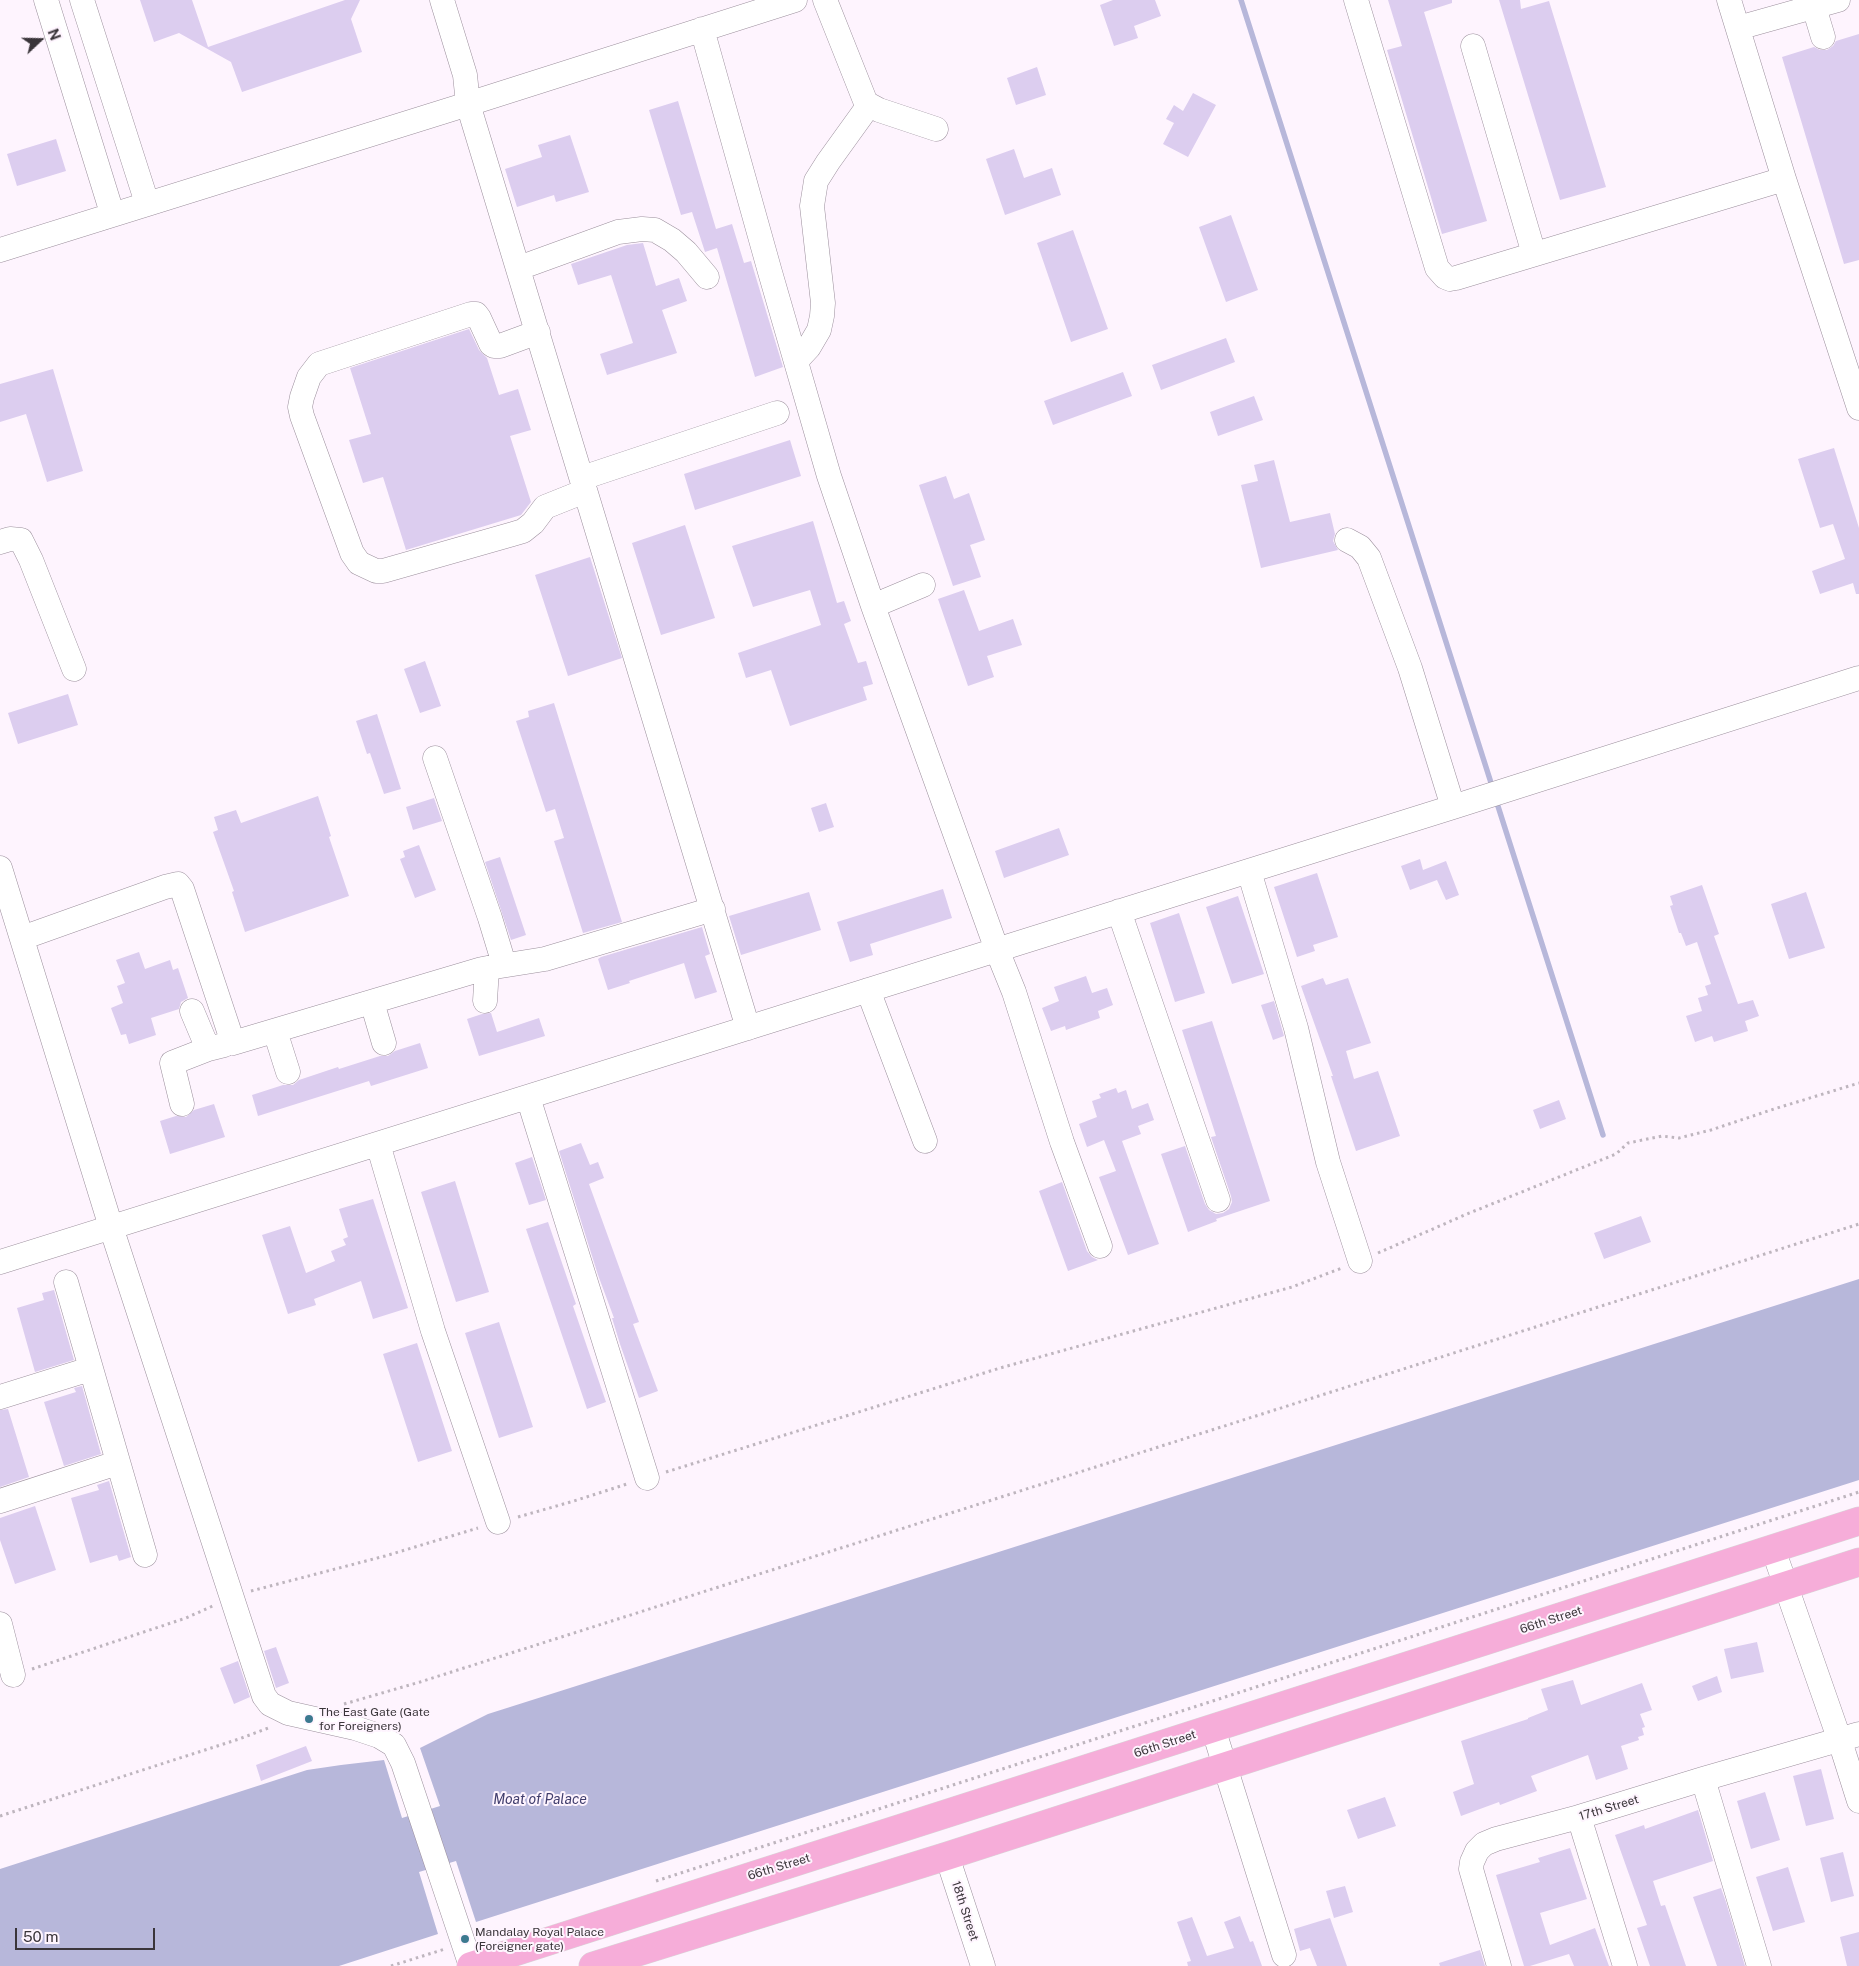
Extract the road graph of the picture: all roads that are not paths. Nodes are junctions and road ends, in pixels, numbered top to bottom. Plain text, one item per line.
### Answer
1 (46, 0) edge
2 (82, 0) edge
3 (442, 0) edge
4 (796, 0) edge
5 (825, 0) edge
6 (1356, 0) edge
7 (1729, 0) edge
8 (1838, 0) edge
9 (755, 6) edge
10 (1814, 7) junction
11 (1738, 28) junction
12 (702, 30) junction
13 (1823, 37) dead end
14 (1473, 46) dead end
15 (468, 104) junction
16 (870, 105) junction
17 (936, 129) dead end
18 (125, 134) junction
19 (91, 146) junction
20 (1784, 179) junction
21 (147, 203) junction
22 (112, 213) junction
23 (0, 250) edge
24 (1534, 254) junction
25 (519, 268) junction
26 (707, 277) dead end
27 (538, 332) junction
28 (796, 361) junction
29 (1857, 393) edge
30 (777, 413) dead end
31 (584, 484) junction
32 (1347, 540) dead end
33 (0, 542) edge
34 (923, 585) dead end
35 (873, 606) junction
36 (74, 669) dead end
37 (1859, 678) edge
38 (435, 758) dead end
39 (1453, 807) junction
40 (0, 868) edge
41 (1249, 871) junction
42 (712, 909) junction
43 (1120, 911) junction
44 (22, 938) junction
45 (997, 950) junction
46 (496, 966) junction
47 (868, 990) junction
48 (485, 1001) dead end
49 (372, 1002) junction
50 (192, 1011) dead end
51 (748, 1028) junction
52 (275, 1031) junction
53 (233, 1043) junction
54 (384, 1043) dead end
55 (208, 1049) junction
56 (288, 1072) dead end
57 (528, 1097) junction
58 (182, 1104) dead end
59 (925, 1141) dead end
60 (378, 1144) junction
61 (1218, 1200) dead end
62 (111, 1227) junction
63 (1100, 1246) dead end
64 (1360, 1261) road end
65 (0, 1262) edge
66 (66, 1282) dead end
67 (90, 1369) junction
68 (0, 1397) edge
69 (117, 1463) junction
70 (647, 1478) road end
71 (0, 1501) edge
72 (1859, 1521) edge
73 (498, 1522) road end
74 (1773, 1549) junction
75 (145, 1555) dead end
76 (1859, 1562) edge
77 (1784, 1586) junction
78 (0, 1624) edge
79 (13, 1675) road end
80 (1213, 1728) junction
81 (1850, 1737) edge
82 (1226, 1766) junction
83 (1702, 1779) junction
84 (1859, 1801) edge
85 (1579, 1817) junction
86 (947, 1856) junction
87 (466, 1951) edge
88 (1284, 1955) dead end
89 (593, 1966) edge
90 (983, 1966) edge
91 (1499, 1966) edge
92 (1625, 1966) edge
93 (1759, 1966) edge

1 - 19 street
2 - 18 street
3 - 15 street
4 - 9 street
5 - 16 street
6 - 24 street
7 - 11 street
8 - 10 street
9 - 12 street
10 - 11 street
10 - 13 street
11 - 20 street
12 - 15 street
12 - 28 street
14 - 24 street
15 - 21 street
15 - 25 street
16 - 17 street
16 - 28 street
18 - 19 street
18 - 21 street
19 - 22 street
20 - 24 street
20 - 29 street
21 - 22 street
22 - 23 street
25 - 26 street
25 - 27 street
27 - 31 street
27 - 31 street
28 - 35 street
30 - 31 street
31 - 42 street
32 - 39 street
33 - 36 street
34 - 35 street
35 - 45 street
37 - 39 street
38 - 46 street
39 - 41 street
40 - 44 street
41 - 43 street
41 - 64 street
42 - 46 street
42 - 51 street
43 - 45 street
43 - 61 street
44 - 53 street
44 - 62 street
45 - 47 street
45 - 63 street
46 - 48 street
46 - 49 street
47 - 51 street
47 - 59 street
49 - 52 street
49 - 54 street
50 - 55 street
51 - 57 street
52 - 53 street
52 - 56 street
53 - 55 street
55 - 58 street
57 - 60 street
57 - 70 street
60 - 62 street
60 - 73 street
62 - 65 street
62 - 87 street
66 - 67 street
67 - 68 street
67 - 69 street
69 - 71 street
69 - 75 street
72 - 74 main road, 66th Street
74 - 77 street
74 - 80 main road, 66th Street
76 - 77 main road
77 - 81 street
77 - 82 main road
78 - 79 street
80 - 82 street
80 - 87 main road, 66th Street
81 - 83 street, 17th Street
81 - 84 street
82 - 86 main road
82 - 88 street
83 - 85 street, 17th Street
83 - 93 street
85 - 91 street, 17th Street
85 - 92 street
86 - 89 main road
86 - 90 street, 18th Street

